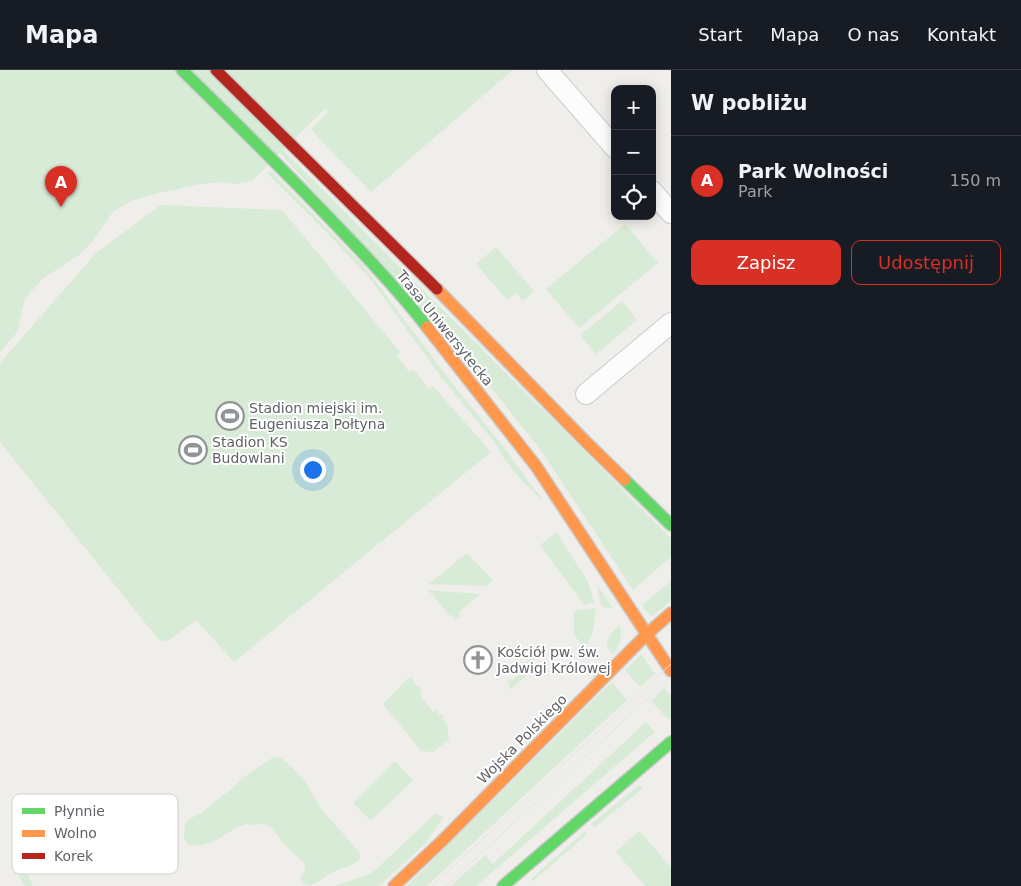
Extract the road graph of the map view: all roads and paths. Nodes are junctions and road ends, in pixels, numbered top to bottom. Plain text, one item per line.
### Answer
1 (182, 70) edge
2 (547, 70) edge
3 (217, 71) edge
4 (611, 143) edge
5 (656, 196) edge
6 (671, 213) edge
7 (671, 323) edge
8 (586, 394) dead end
9 (671, 525) edge
10 (671, 613) edge
11 (647, 634) junction
12 (671, 671) edge
13 (671, 742) edge
14 (394, 886) edge
15 (503, 886) edge

1 - 11 main road, Trasa Uniwersytecka
2 - 4 street
3 - 9 main road, Trasa Uniwersytecka
5 - 6 street
7 - 8 street
10 - 11 main road, Wojska Polskiego
11 - 12 main road, Trasa Uniwersytecka
11 - 14 main road, Wojska Polskiego
13 - 15 main road

